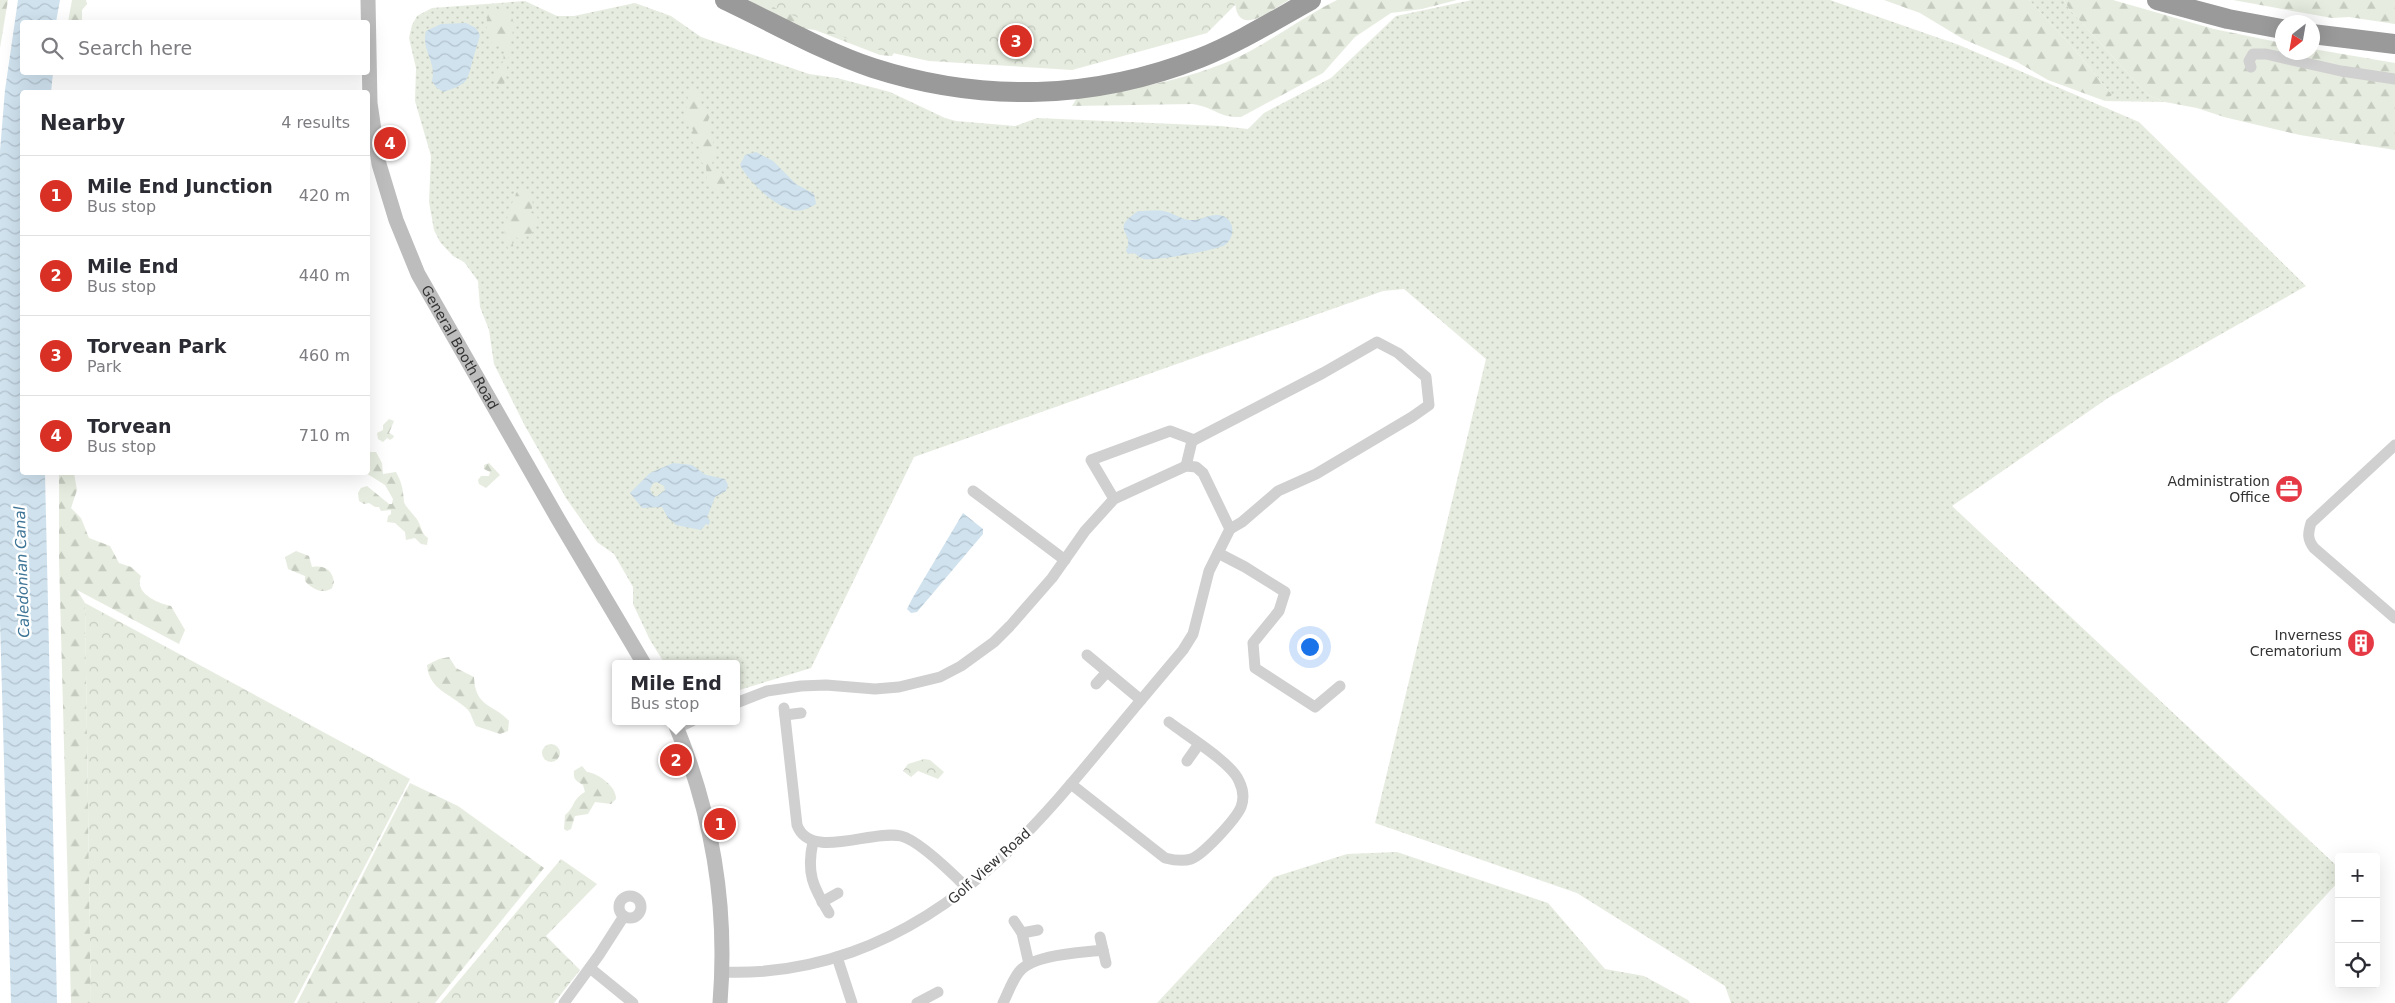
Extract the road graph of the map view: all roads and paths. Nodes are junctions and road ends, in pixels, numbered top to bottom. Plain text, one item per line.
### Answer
1 (368, 0) edge
2 (725, 0) edge
3 (1311, 0) edge
4 (2157, 0) edge
5 (368, 20) edge
6 (2275, 28) edge
7 (2320, 35) edge
8 (2395, 44) edge
9 (2251, 67) dead end
10 (369, 75) edge
11 (2395, 79) edge
12 (370, 90) edge
13 (370, 103) edge
14 (1194, 440) junction
15 (2395, 445) edge
16 (1186, 466) junction
17 (973, 491) dead end
18 (1114, 499) junction
19 (1230, 529) junction
20 (1218, 553) junction
21 (1065, 560) junction
22 (2395, 618) edge
23 (1087, 656) dead end
24 (642, 660) edge
25 (1107, 672) junction
26 (1096, 684) dead end
27 (1340, 686) dead end
28 (1141, 700) junction
29 (740, 701) edge
30 (802, 713) dead end
31 (1169, 722) dead end
32 (675, 725) edge
33 (1199, 744) junction
34 (1187, 761) dead end
35 (1071, 784) junction
36 (813, 842) junction
37 (967, 888) junction
38 (838, 893) dead end
39 (822, 902) junction
40 (829, 913) dead end
41 (624, 916) dead end
42 (1014, 921) dead end
43 (1038, 930) dead end
44 (1022, 933) junction
45 (1100, 937) dead end
46 (1103, 950) junction
47 (837, 957) junction
48 (1106, 962) dead end
49 (1029, 964) junction
50 (590, 968) junction
51 (722, 972) junction
52 (938, 992) dead end
53 (922, 1002) edge
54 (564, 1003) edge
55 (633, 1003) edge
56 (720, 1003) edge
57 (852, 1003) edge
58 (1003, 1003) edge

1 - 5 street, General Booth Road
2 - 3 highway
4 - 6 highway
7 - 8 highway
9 - 11 street
10 - 12 street, General Booth Road
13 - 24 street, General Booth Road
14 - 16 street
14 - 18 street
14 - 19 street
15 - 22 street
16 - 18 street
16 - 19 street
17 - 21 street
18 - 21 street
19 - 20 street, Golf View Road
20 - 27 street
20 - 28 street, Golf View Road
21 - 29 street
23 - 25 street
25 - 26 street
25 - 28 street
28 - 35 street, Golf View Road
30 - 36 street
31 - 33 street
32 - 51 street
33 - 34 street
33 - 35 street
35 - 37 street, Golf View Road
36 - 37 street
36 - 39 street
37 - 47 street, Golf View Road
38 - 39 street
39 - 40 street
41 - 50 street
42 - 44 street
43 - 44 street
44 - 49 street
45 - 46 street
46 - 48 street
46 - 49 street
47 - 51 street, Golf View Road
47 - 57 street
49 - 58 street
50 - 54 street
50 - 55 street
51 - 56 street
52 - 53 street

